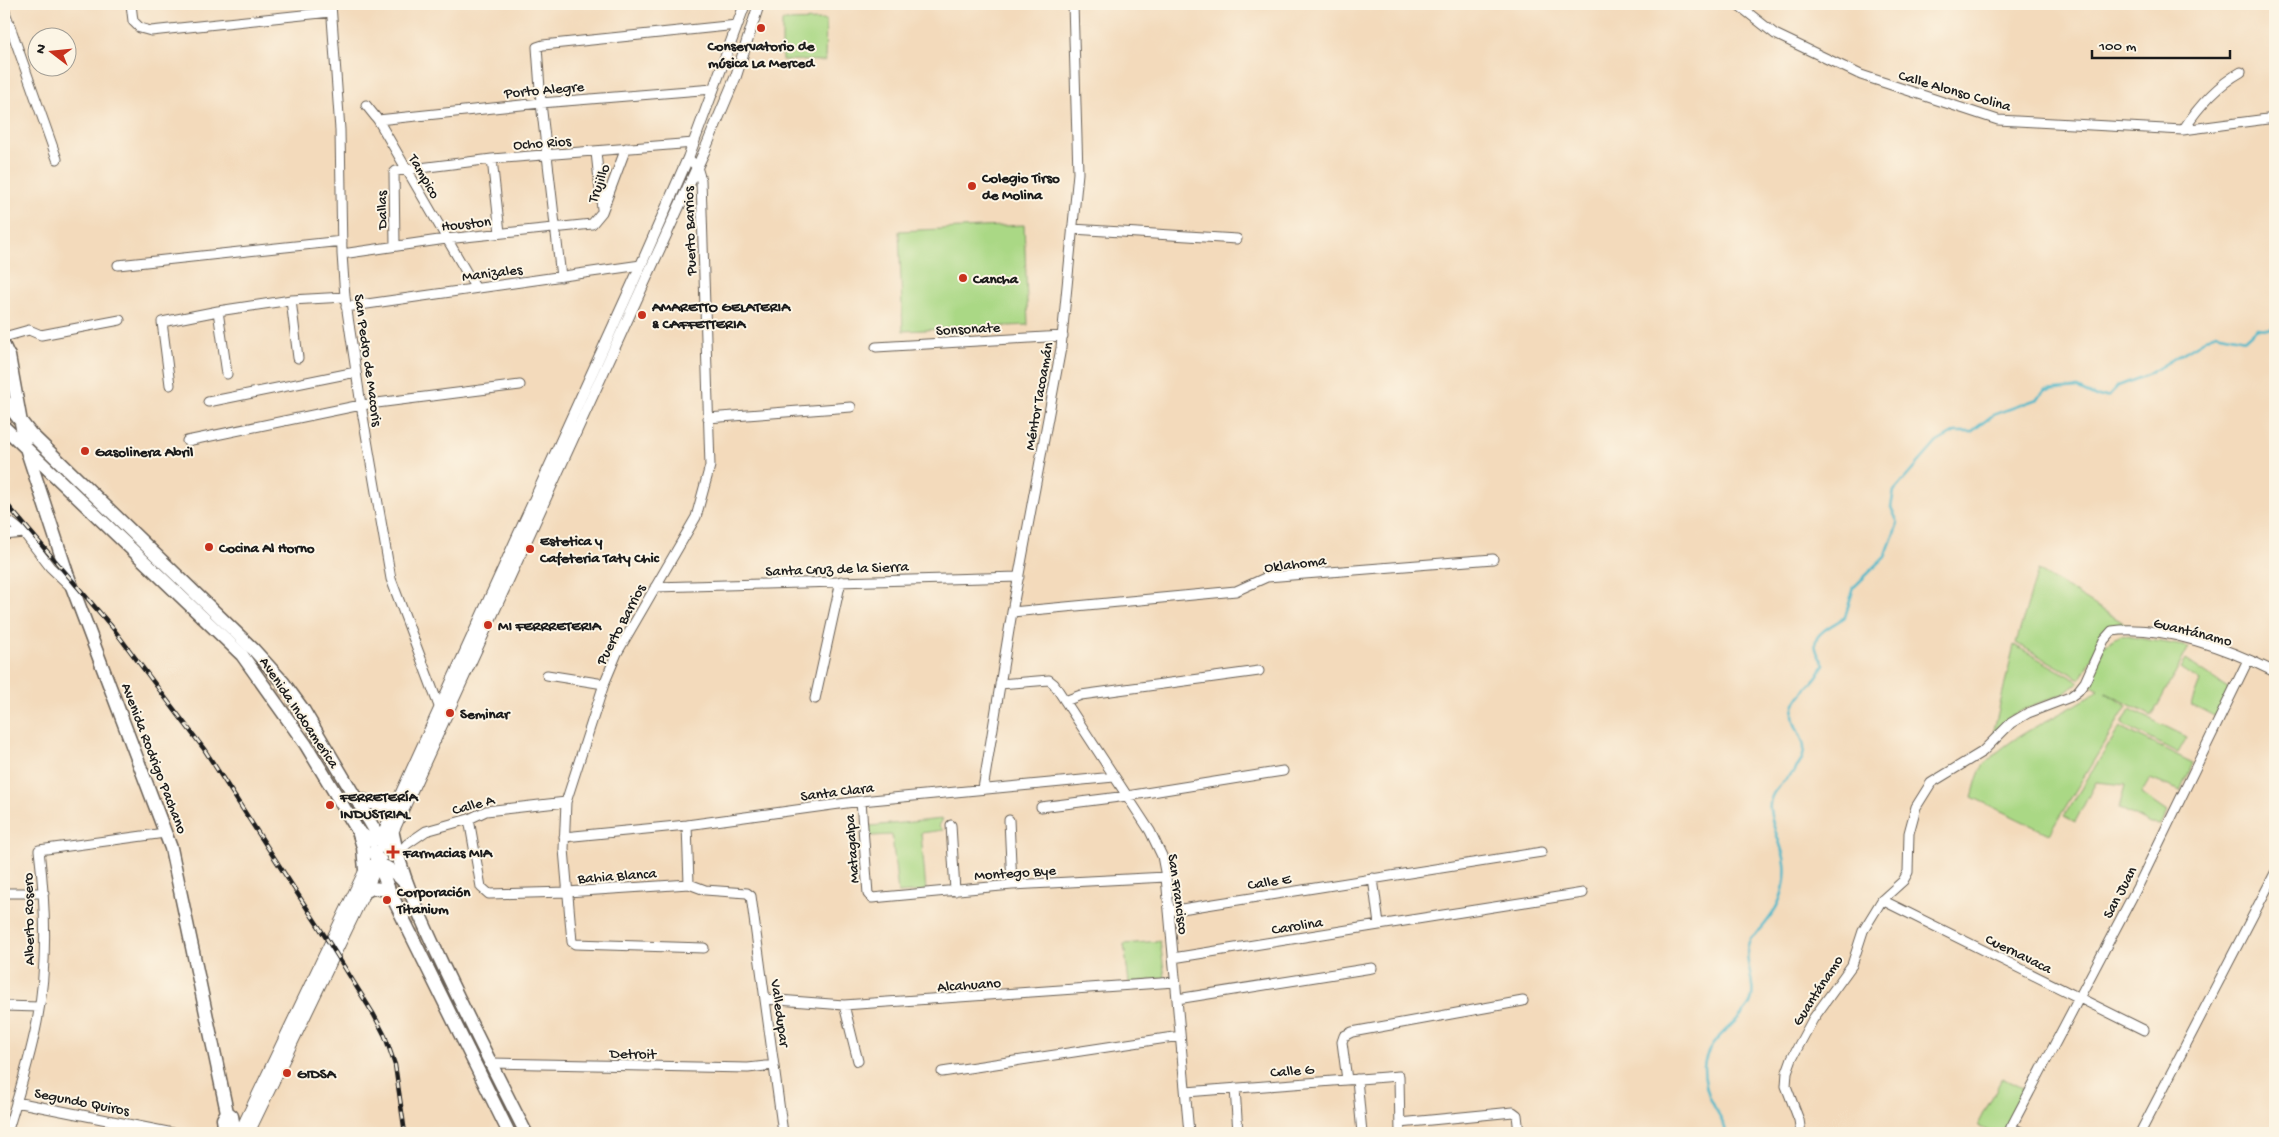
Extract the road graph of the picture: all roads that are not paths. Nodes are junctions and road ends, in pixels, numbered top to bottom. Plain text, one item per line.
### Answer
1 (131, 4) edge
2 (745, 4) edge
3 (759, 4) edge
4 (1073, 4) edge
5 (1737, 4) edge
6 (331, 8) edge
7 (4, 9) edge
8 (737, 26) junction
9 (2241, 72) dead end
10 (714, 89) junction
11 (541, 103) junction
12 (366, 105) dead end
13 (2275, 118) edge
14 (378, 120) junction
15 (2184, 130) junction
16 (694, 143) junction
17 (626, 148) junction
18 (596, 152) junction
19 (548, 155) junction
20 (688, 158) junction
21 (57, 159) dead end
22 (492, 159) junction
23 (697, 167) junction
24 (406, 171) junction
25 (394, 172) joint
26 (602, 212) junction
27 (592, 224) joint
28 (556, 227) junction
29 (1072, 228) junction
30 (500, 233) junction
31 (446, 239) junction
32 (1237, 240) dead end
33 (342, 241) junction
34 (395, 246) junction
35 (342, 254) junction
36 (118, 265) dead end
37 (641, 266) junction
38 (561, 277) junction
39 (475, 287) junction
40 (291, 300) junction
41 (346, 302) junction
42 (218, 311) junction
43 (120, 320) dead end
44 (4, 336) edge
45 (1062, 336) junction
46 (876, 348) dead end
47 (5, 356) edge
48 (298, 358) dead end
49 (356, 372) junction
50 (227, 374) dead end
51 (170, 385) dead end
52 (520, 385) dead end
53 (4, 400) edge
54 (208, 402) dead end
55 (361, 405) junction
56 (851, 407) dead end
57 (708, 418) junction
58 (22, 423) junction
59 (4, 427) edge
60 (187, 441) dead end
61 (27, 448) junction
62 (38, 466) junction
63 (4, 522) edge
64 (24, 533) junction
65 (4, 534) edge
66 (1494, 559) dead end
67 (1019, 577) junction
68 (841, 581) junction
69 (655, 587) junction
70 (72, 588) junction
71 (1012, 612) junction
72 (2248, 660) junction
73 (1259, 671) dead end
74 (2275, 672) edge
75 (547, 675) dead end
76 (604, 684) junction
77 (1000, 684) junction
78 (815, 699) dead end
79 (1065, 701) junction
80 (440, 709) junction
81 (1283, 771) dead end
82 (1114, 776) junction
83 (982, 789) junction
84 (1127, 796) junction
85 (357, 798) junction
86 (399, 800) junction
87 (861, 801) junction
88 (566, 802) junction
89 (1041, 807) dead end
90 (469, 819) junction
91 (1009, 820) dead end
92 (686, 825) junction
93 (950, 825) dead end
94 (358, 832) junction
95 (165, 833) junction
96 (393, 834) junction
97 (564, 837) junction
98 (384, 849) junction
99 (1542, 852) dead end
100 (379, 864) junction
101 (365, 870) junction
102 (2275, 873) edge
103 (1166, 876) junction
104 (1373, 878) junction
105 (689, 884) junction
106 (1012, 885) junction
107 (409, 888) junction
108 (389, 890) junction
109 (955, 891) junction
110 (568, 892) junction
111 (4, 893) edge
112 (44, 893) junction
113 (363, 893) junction
114 (1583, 893) dead end
115 (868, 894) joint
116 (751, 896) joint
117 (1882, 900) junction
118 (1169, 911) junction
119 (1379, 925) junction
120 (704, 948) dead end
121 (1173, 958) junction
122 (1372, 968) dead end
123 (1175, 982) junction
124 (2078, 998) junction
125 (765, 999) junction
126 (1177, 999) junction
127 (1523, 1001) dead end
128 (844, 1005) junction
129 (4, 1006) edge
130 (39, 1007) junction
131 (2144, 1030) dead end
132 (1180, 1036) junction
133 (858, 1061) dead end
134 (491, 1063) junction
135 (774, 1065) junction
136 (942, 1072) dead end
137 (1357, 1079) junction
138 (1347, 1080) junction
139 (1235, 1088) junction
140 (1186, 1092) junction
141 (16, 1102) junction
142 (227, 1112) junction
143 (1400, 1123) junction
144 (2009, 1130) edge
145 (7, 1133) edge
146 (173, 1133) edge
147 (225, 1133) edge
148 (237, 1133) edge
149 (249, 1133) edge
150 (509, 1133) edge
151 (526, 1133) edge
152 (782, 1133) edge
153 (1189, 1133) edge
154 (1238, 1133) edge
155 (1362, 1133) edge
156 (1400, 1133) edge
157 (1519, 1133) edge
158 (1801, 1133) edge
159 (2023, 1133) edge
160 (2140, 1133) edge

1 - 6 street
2 - 8 street
3 - 23 street
4 - 29 street, Méntor Tacoamán
5 - 15 street, Calle Alonso Colina
6 - 33 street, San Pedro de Macoris
7 - 21 street
8 - 10 street
8 - 11 street
9 - 15 street
10 - 11 street, Porto Alegre
10 - 16 street
11 - 14 street, Porto Alegre
11 - 19 street
12 - 14 street, Tampico
13 - 15 street, Calle Alonso Colina
14 - 24 street, Tampico
16 - 17 street, Ocho Rios
16 - 20 street
17 - 18 street, Ocho Rios
17 - 26 street, Trujillo
18 - 19 street, Ocho Rios
18 - 26 street
19 - 22 street, Ocho Rios
19 - 28 street
20 - 23 street
20 - 37 street
22 - 24 street, Ocho Rios
22 - 30 street
23 - 57 street, Puerto Barrios
23 - 96 street
24 - 25 street, Ocho Rios
24 - 31 street, Tampico
25 - 34 street, Dallas
26 - 27 street, Trujillo
27 - 28 street, Houston
28 - 30 street, Houston
28 - 38 street
29 - 32 street
29 - 45 street, Méntor Tacoamán
30 - 31 street, Houston
31 - 34 street, Houston
31 - 39 street, Tampico
33 - 35 street, San Pedro de Macoris
33 - 36 street
34 - 35 street, Houston
35 - 41 street, San Pedro de Macoris
37 - 38 street, Manizales
37 - 80 street
38 - 39 street, Manizales
39 - 41 street, Manizales
40 - 41 street, Manizales
40 - 42 street, Manizales
40 - 48 street
41 - 49 street, San Pedro de Macoris
42 - 50 street
42 - 51 street, Manizales
43 - 44 street
45 - 46 street, Sonsonate
45 - 67 street, Méntor Tacoamán
47 - 58 main road, Avenida Rodrigo Pachano
49 - 54 street
49 - 55 street, San Pedro de Macoris
52 - 55 street
53 - 58 main road, Avenida Indoamerica
55 - 60 street
55 - 80 street, San Pedro de Macoris
56 - 57 street
57 - 69 street, Puerto Barrios
58 - 61 main road, Avenida Rodrigo Pachano
58 - 85 main road, Avenida Indoamerica
59 - 61 main road
61 - 62 main road, Avenida Rodrigo Pachano
62 - 70 main road, Avenida Rodrigo Pachano
62 - 94 main road, Avenida Indoamerica
63 - 64 street
64 - 65 street
64 - 70 street
66 - 71 street, Oklahoma
67 - 68 street, Santa Cruz de la Sierra
67 - 71 street, Méntor Tacoamán
68 - 69 street, Santa Cruz de la Sierra
68 - 78 street
69 - 76 street, Puerto Barrios
70 - 95 main road, Avenida Rodrigo Pachano
71 - 77 street, Méntor Tacoamán
72 - 74 street, Guantánamo
72 - 117 street, Guantánamo
72 - 124 street, San Juan
73 - 79 street
75 - 76 street
76 - 88 street, Puerto Barrios
77 - 79 street, San Francisco
77 - 83 street, Méntor Tacoamán
79 - 82 street, San Francisco
80 - 86 street
81 - 84 street
82 - 83 street, Santa Clara
82 - 84 street, San Francisco
83 - 87 street, Santa Clara
84 - 89 street
84 - 103 street, San Francisco
85 - 86 main road
85 - 98 main road, Avenida Indoamerica
86 - 98 street
87 - 92 street, Santa Clara
87 - 115 street, Matagalpa
88 - 90 street, Calle A
88 - 97 street, Puerto Barrios
90 - 98 street, Calle A
90 - 110 street, Bahia Blanca
91 - 106 street
92 - 97 street, Santa Clara
92 - 105 street
93 - 109 street
94 - 98 main road
94 - 101 main road, Avenida Indoamerica
95 - 112 street, Alberto Rosero
95 - 142 main road, Avenida Rodrigo Pachano
96 - 98 main road
96 - 98 main road
97 - 110 street, Puerto Barrios
98 - 100 main road
98 - 101 street
98 - 107 main road
99 - 104 street, Calle E
100 - 101 main road
100 - 107 main road
100 - 108 main road
100 - 113 street
101 - 148 street
102 - 160 street
103 - 106 street, Montego Bye
103 - 118 street, San Francisco
104 - 118 street, Calle E
104 - 119 street
105 - 110 street, Bahia Blanca
105 - 116 street, Bahia Blanca
106 - 109 street, Montego Bye
107 - 134 main road
108 - 113 main road
108 - 150 main road
109 - 115 street, Montego Bye
110 - 120 street, Puerto Barrios
111 - 112 street
112 - 130 street, Alberto Rosero
113 - 149 street
114 - 119 street, Carolina
116 - 125 street, Valledupar
117 - 124 street, Cuernavaca
117 - 158 street, Guantánamo
118 - 121 street, San Francisco
119 - 121 street, Carolina
121 - 123 street, San Francisco
122 - 126 street
123 - 126 street, San Francisco
123 - 128 street, Alcahuano
124 - 131 street, Cuernavaca
124 - 144 street, San Juan
125 - 128 street, Alcahuano
125 - 135 street, Valledupar
126 - 132 street, San Francisco
127 - 138 street
128 - 133 street
129 - 130 street
130 - 141 street, Alberto Rosero
132 - 136 street
132 - 140 street, San Francisco
134 - 135 street, Detroit
134 - 151 main road
135 - 152 street, Valledupar
137 - 138 street, Calle G
137 - 143 street, Calle G
137 - 155 street
138 - 139 street, Calle G
139 - 140 street, Calle G
139 - 154 street
140 - 153 street, San Francisco
141 - 145 street, Alberto Rosero
141 - 146 street, Segundo Quiros
142 - 147 main road, Avenida Rodrigo Pachano
142 - 148 main road, Avenida Rodrigo Pachano
143 - 156 street
143 - 157 street
144 - 159 street

